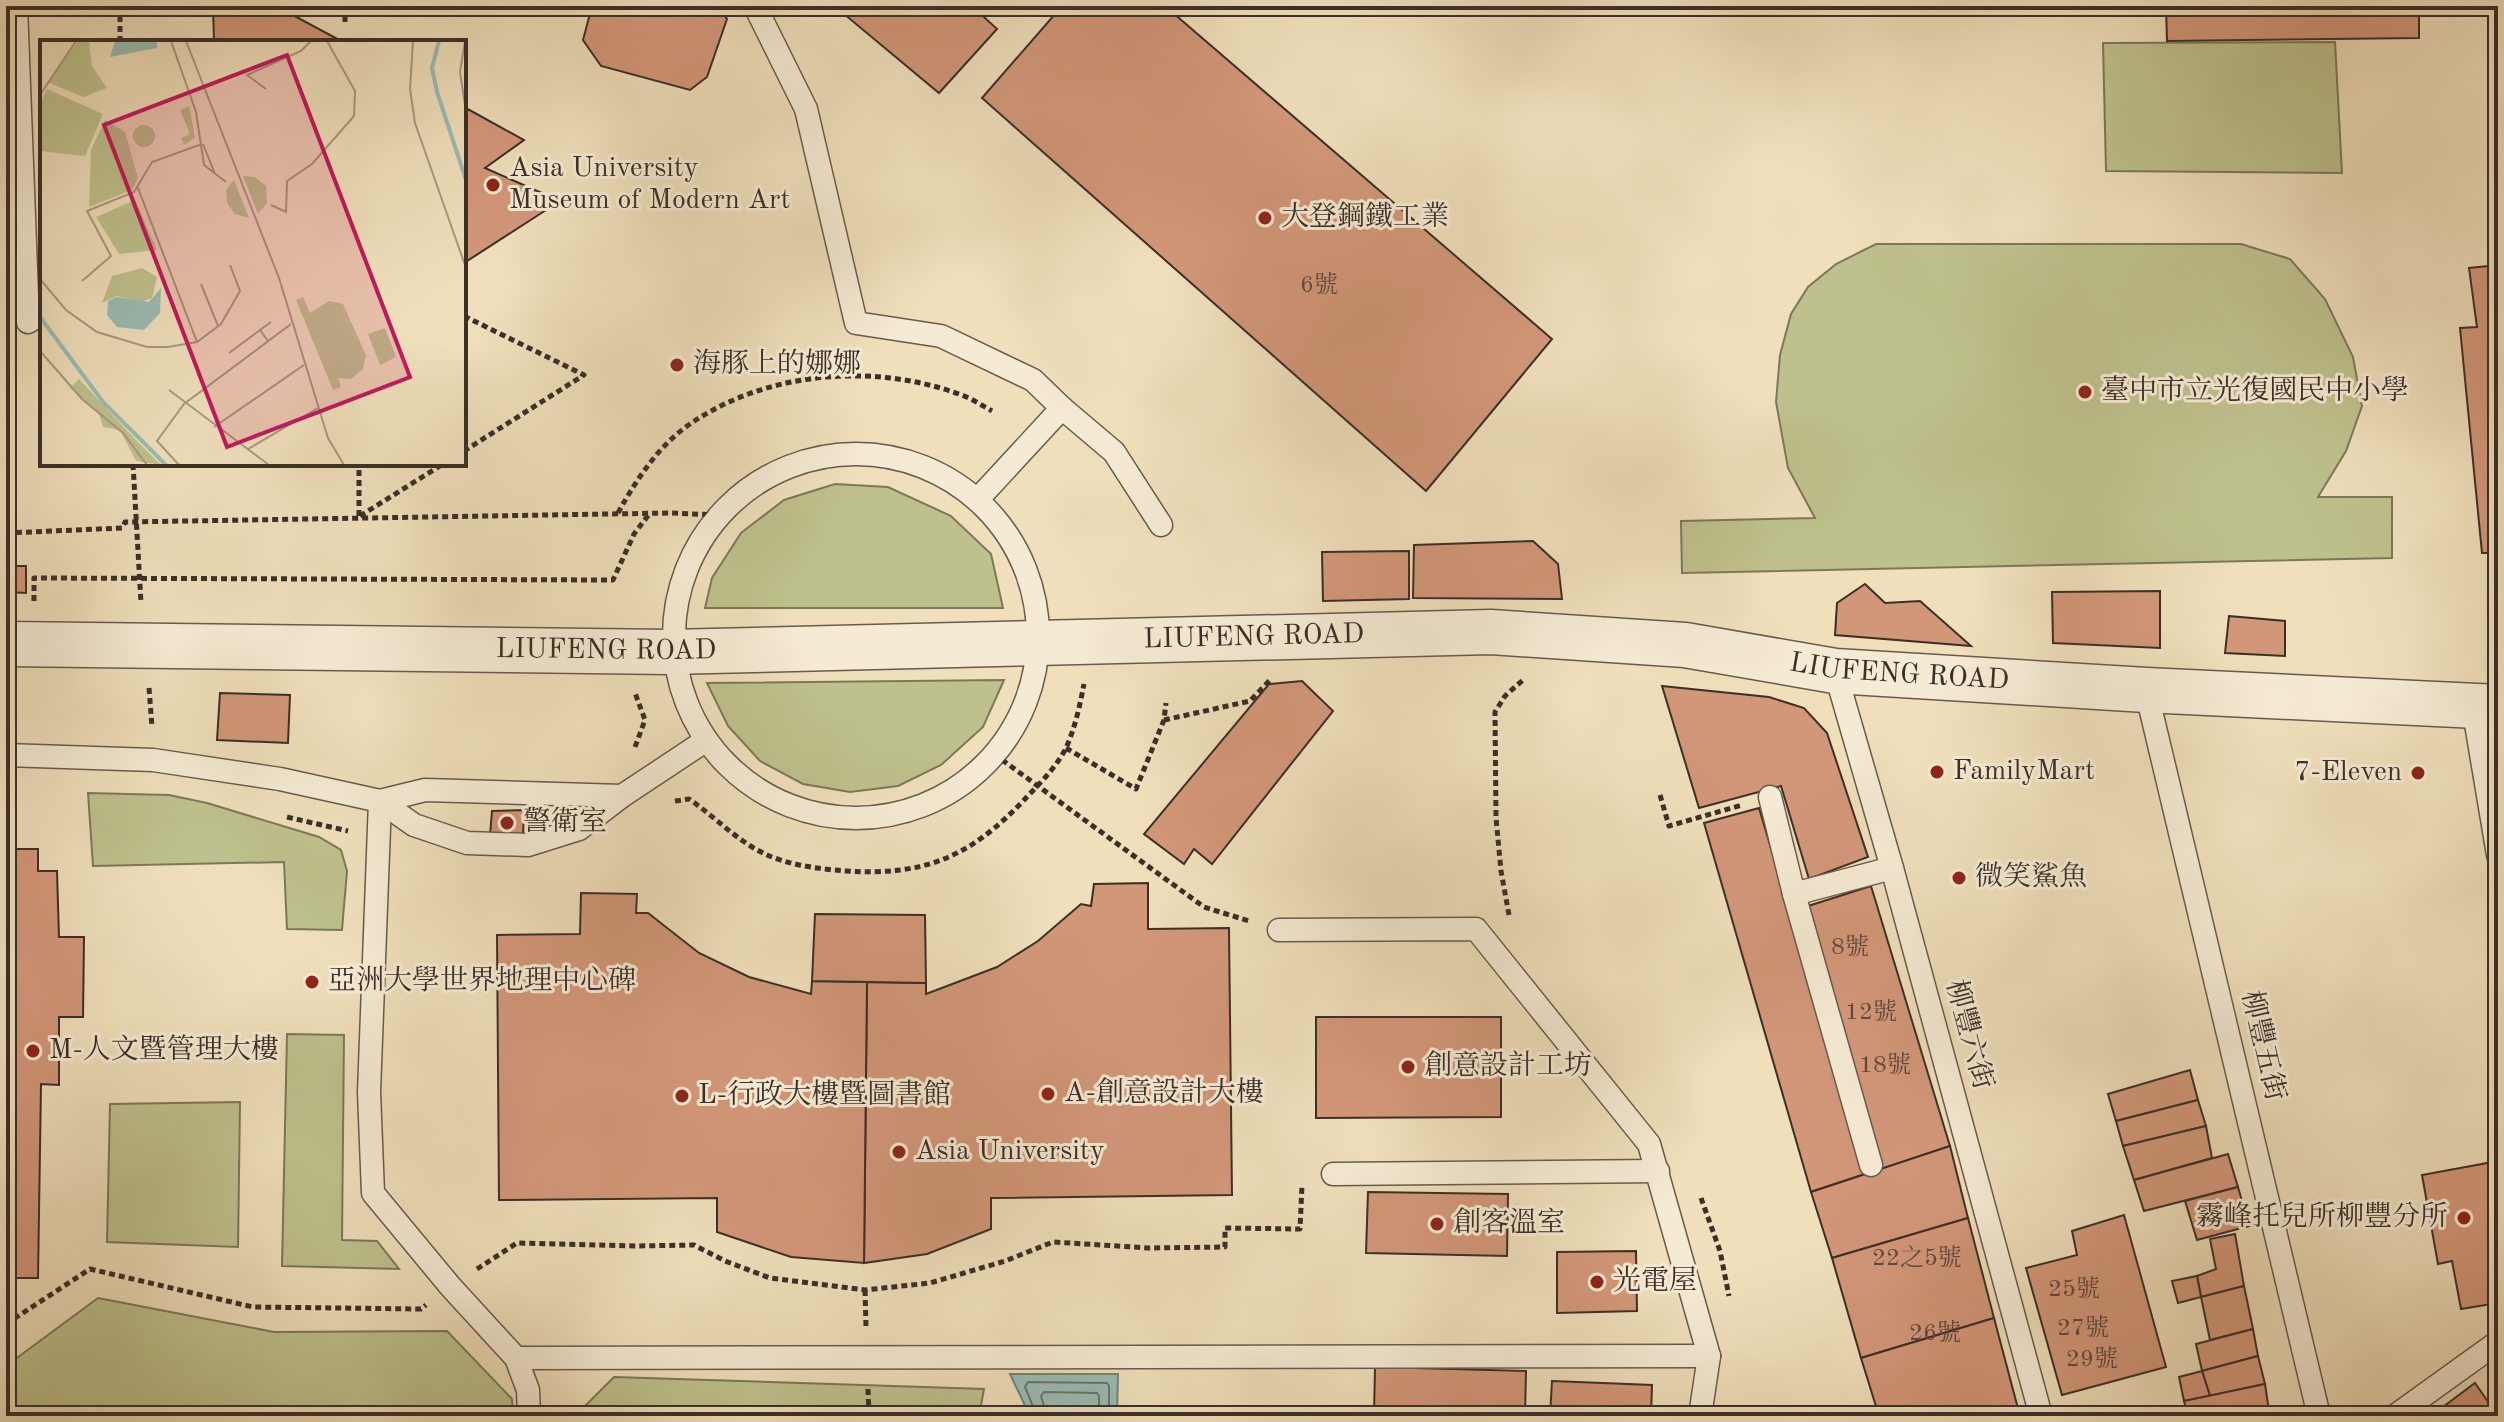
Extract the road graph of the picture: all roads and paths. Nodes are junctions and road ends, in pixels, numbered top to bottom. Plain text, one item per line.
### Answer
1 (16, 6) edge
2 (120, 6) edge
3 (345, 6) edge
4 (755, 6) edge
5 (345, 23) dead end
6 (120, 40) edge
7 (40, 314) edge
8 (466, 317) edge
9 (1062, 408) junction
10 (992, 411) dead end
11 (466, 450) edge
12 (133, 466) edge
13 (359, 466) edge
14 (440, 466) edge
15 (978, 499) junction
16 (617, 513) junction
17 (650, 513) junction
18 (719, 515) junction
19 (359, 517) junction
20 (137, 522) junction
21 (1161, 525) dead end
22 (6, 533) edge
23 (138, 578) junction
24 (141, 604) dead end
25 (1280, 637) junction
26 (1039, 643) junction
27 (20, 644) edge
28 (620, 651) junction
29 (670, 652) junction
30 (1835, 671) junction
31 (1533, 679) dead end
32 (1085, 682) dead end
33 (149, 686) dead end
34 (2146, 690) junction
35 (1166, 703) dead end
36 (2486, 706) edge
37 (1164, 720) junction
38 (152, 727) dead end
39 (705, 741) junction
40 (1066, 748) junction
41 (630, 752) dead end
42 (994, 754) junction
43 (6, 755) edge
44 (1038, 786) junction
45 (1660, 795) dead end
46 (622, 796) junction
47 (1770, 797) joint
48 (380, 801) junction
49 (662, 803) dead end
50 (278, 815) dead end
51 (380, 838) junction
52 (2498, 855) edge
53 (1892, 868) junction
54 (1794, 894) junction
55 (1511, 924) dead end
56 (1279, 930) joint
57 (1871, 1165) dead end
58 (1658, 1171) junction
59 (1333, 1174) joint
60 (1698, 1191) dead end
61 (450, 1286) junction
62 (1731, 1305) dead end
63 (6, 1324) edge
64 (2498, 1342) edge
65 (1709, 1356) junction
66 (516, 1358) junction
67 (529, 1416) edge
68 (1700, 1416) edge
69 (2041, 1416) edge
70 (2319, 1416) edge
71 (2395, 1416) edge

1 - 7 lane
2 - 6 path
3 - 5 path
4 - 9 lane
8 - 11 path
9 - 15 lane
9 - 21 lane
10 - 16 path
12 - 20 path
13 - 19 path
14 - 19 path
15 - 18 lane
15 - 26 lane
16 - 17 path
16 - 19 path
17 - 18 path
17 - 23 path
18 - 29 lane
19 - 20 path
20 - 22 path
20 - 23 path
23 - 24 path
23 - 27 path
25 - 26 street, LIUFENG ROAD
25 - 30 street, LIUFENG ROAD
25 - 37 path
26 - 29 street, LIUFENG ROAD
26 - 42 lane
27 - 28 street, LIUFENG ROAD
28 - 29 street, LIUFENG ROAD
28 - 41 path
29 - 39 lane
30 - 34 street, LIUFENG ROAD
30 - 53 lane, 柳豐六街
31 - 55 path
32 - 40 path
33 - 38 path
34 - 36 street, LIUFENG ROAD
34 - 70 lane, 柳豐五街
35 - 37 path
36 - 52 lane
37 - 40 path
39 - 42 lane
39 - 46 lane
40 - 44 path
42 - 44 path
43 - 48 lane
44 - 49 path
44 - 56 path
45 - 47 path
46 - 48 lane
46 - 48 lane
47 - 54 lane
48 - 51 lane
50 - 51 path
51 - 61 lane
53 - 54 lane
53 - 69 lane, 柳豐六街
54 - 57 lane
56 - 58 lane
58 - 59 lane
58 - 65 lane
59 - 61 path
60 - 62 path
61 - 63 path
61 - 66 lane
64 - 71 lane
65 - 66 lane
65 - 68 lane
66 - 67 lane

